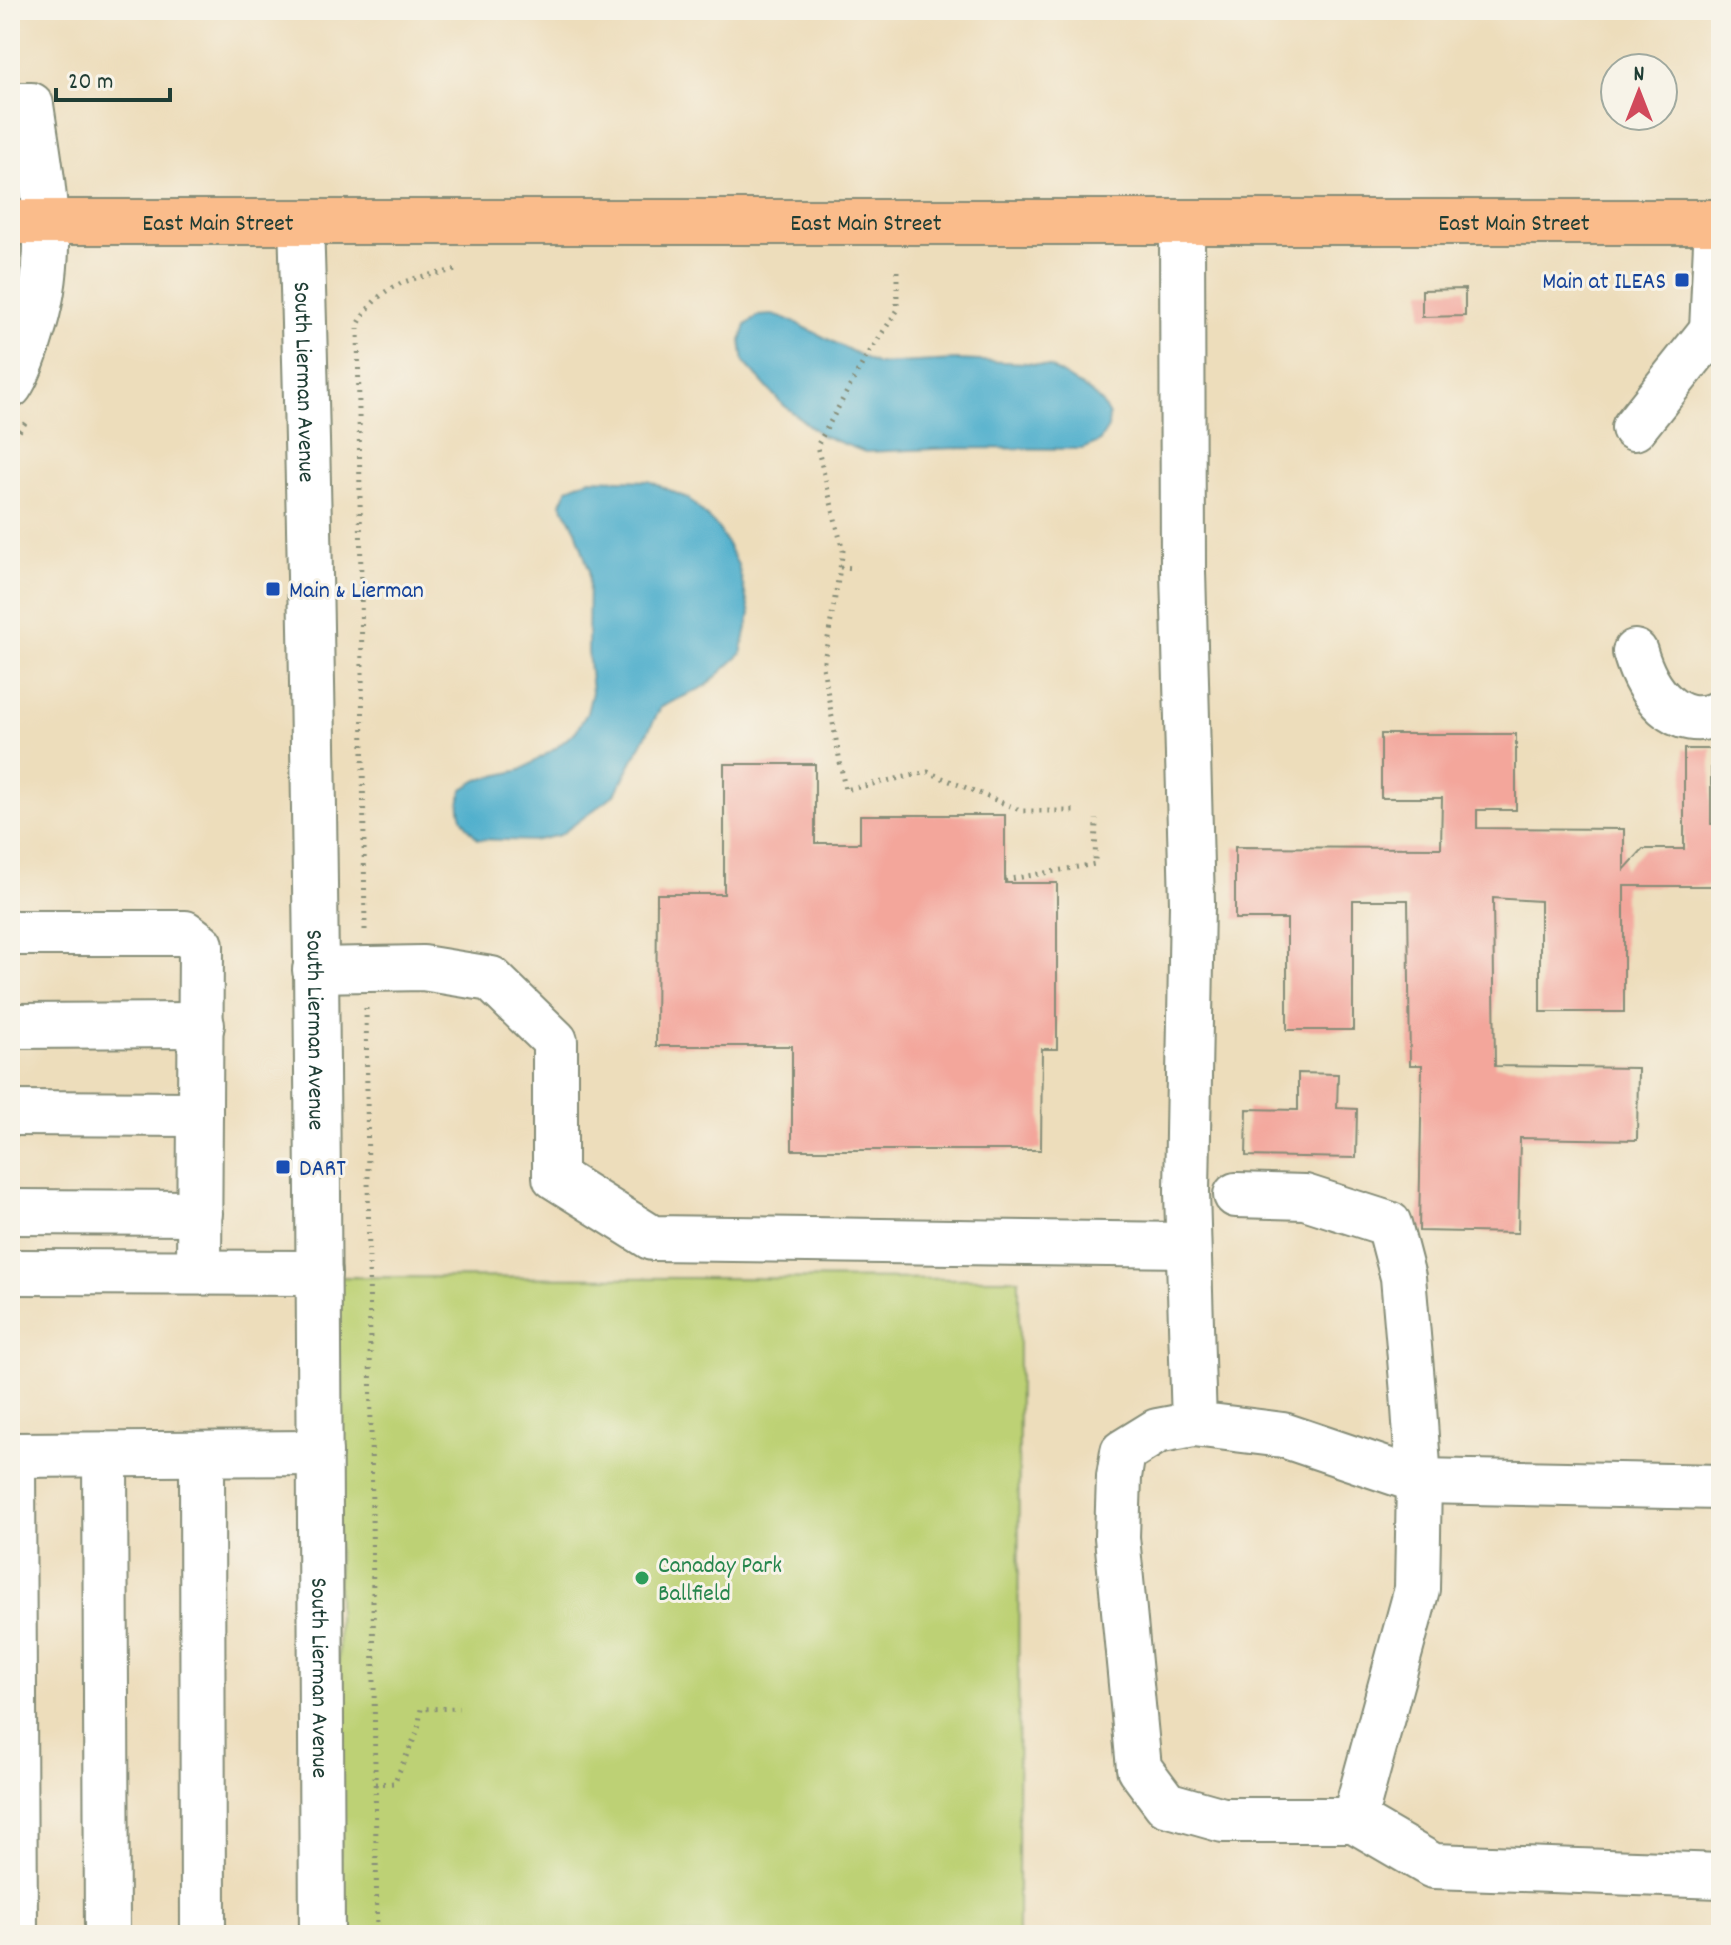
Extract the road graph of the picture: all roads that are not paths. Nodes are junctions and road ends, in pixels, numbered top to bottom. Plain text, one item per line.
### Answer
1 (10, 105) edge
2 (29, 222) edge
3 (301, 222) junction
4 (1182, 222) junction
5 (1719, 222) edge
6 (1717, 337) edge
7 (10, 386) edge
8 (1634, 428) dead end
9 (1635, 652) dead end
10 (1721, 712) edge
11 (10, 933) edge
12 (315, 970) junction
13 (202, 1025) junction
14 (10, 1026) edge
15 (10, 1113) edge
16 (200, 1114) junction
17 (1236, 1195) dead end
18 (10, 1212) edge
19 (200, 1213) junction
20 (1188, 1245) junction
21 (199, 1271) junction
22 (10, 1272) edge
23 (319, 1273) junction
24 (1194, 1424) junction
25 (320, 1453) junction
26 (202, 1454) junction
27 (12, 1455) edge
28 (105, 1455) junction
29 (1419, 1481) junction
30 (1721, 1487) edge
31 (1354, 1820) junction
32 (1721, 1876) edge
33 (15, 1935) edge
34 (107, 1935) edge
35 (203, 1935) edge
36 (322, 1935) edge

1 - 2 street
2 - 3 main road, East Main Street
2 - 7 street
3 - 4 main road, East Main Street
3 - 12 street, South Lierman Avenue
4 - 5 main road, East Main Street
4 - 20 street
5 - 6 street
6 - 8 street
9 - 10 street
11 - 13 street
12 - 20 street
12 - 23 street, South Lierman Avenue
13 - 14 street
13 - 16 street
15 - 16 street
16 - 19 street
17 - 29 street
18 - 19 street
19 - 21 street
20 - 24 street
21 - 22 street
21 - 23 street
23 - 25 street, South Lierman Avenue
24 - 29 street
24 - 31 street
25 - 26 street
25 - 36 street, South Lierman Avenue
26 - 28 street
26 - 35 street
27 - 28 street
27 - 33 street
28 - 34 street
29 - 30 street
29 - 31 street
31 - 32 street

